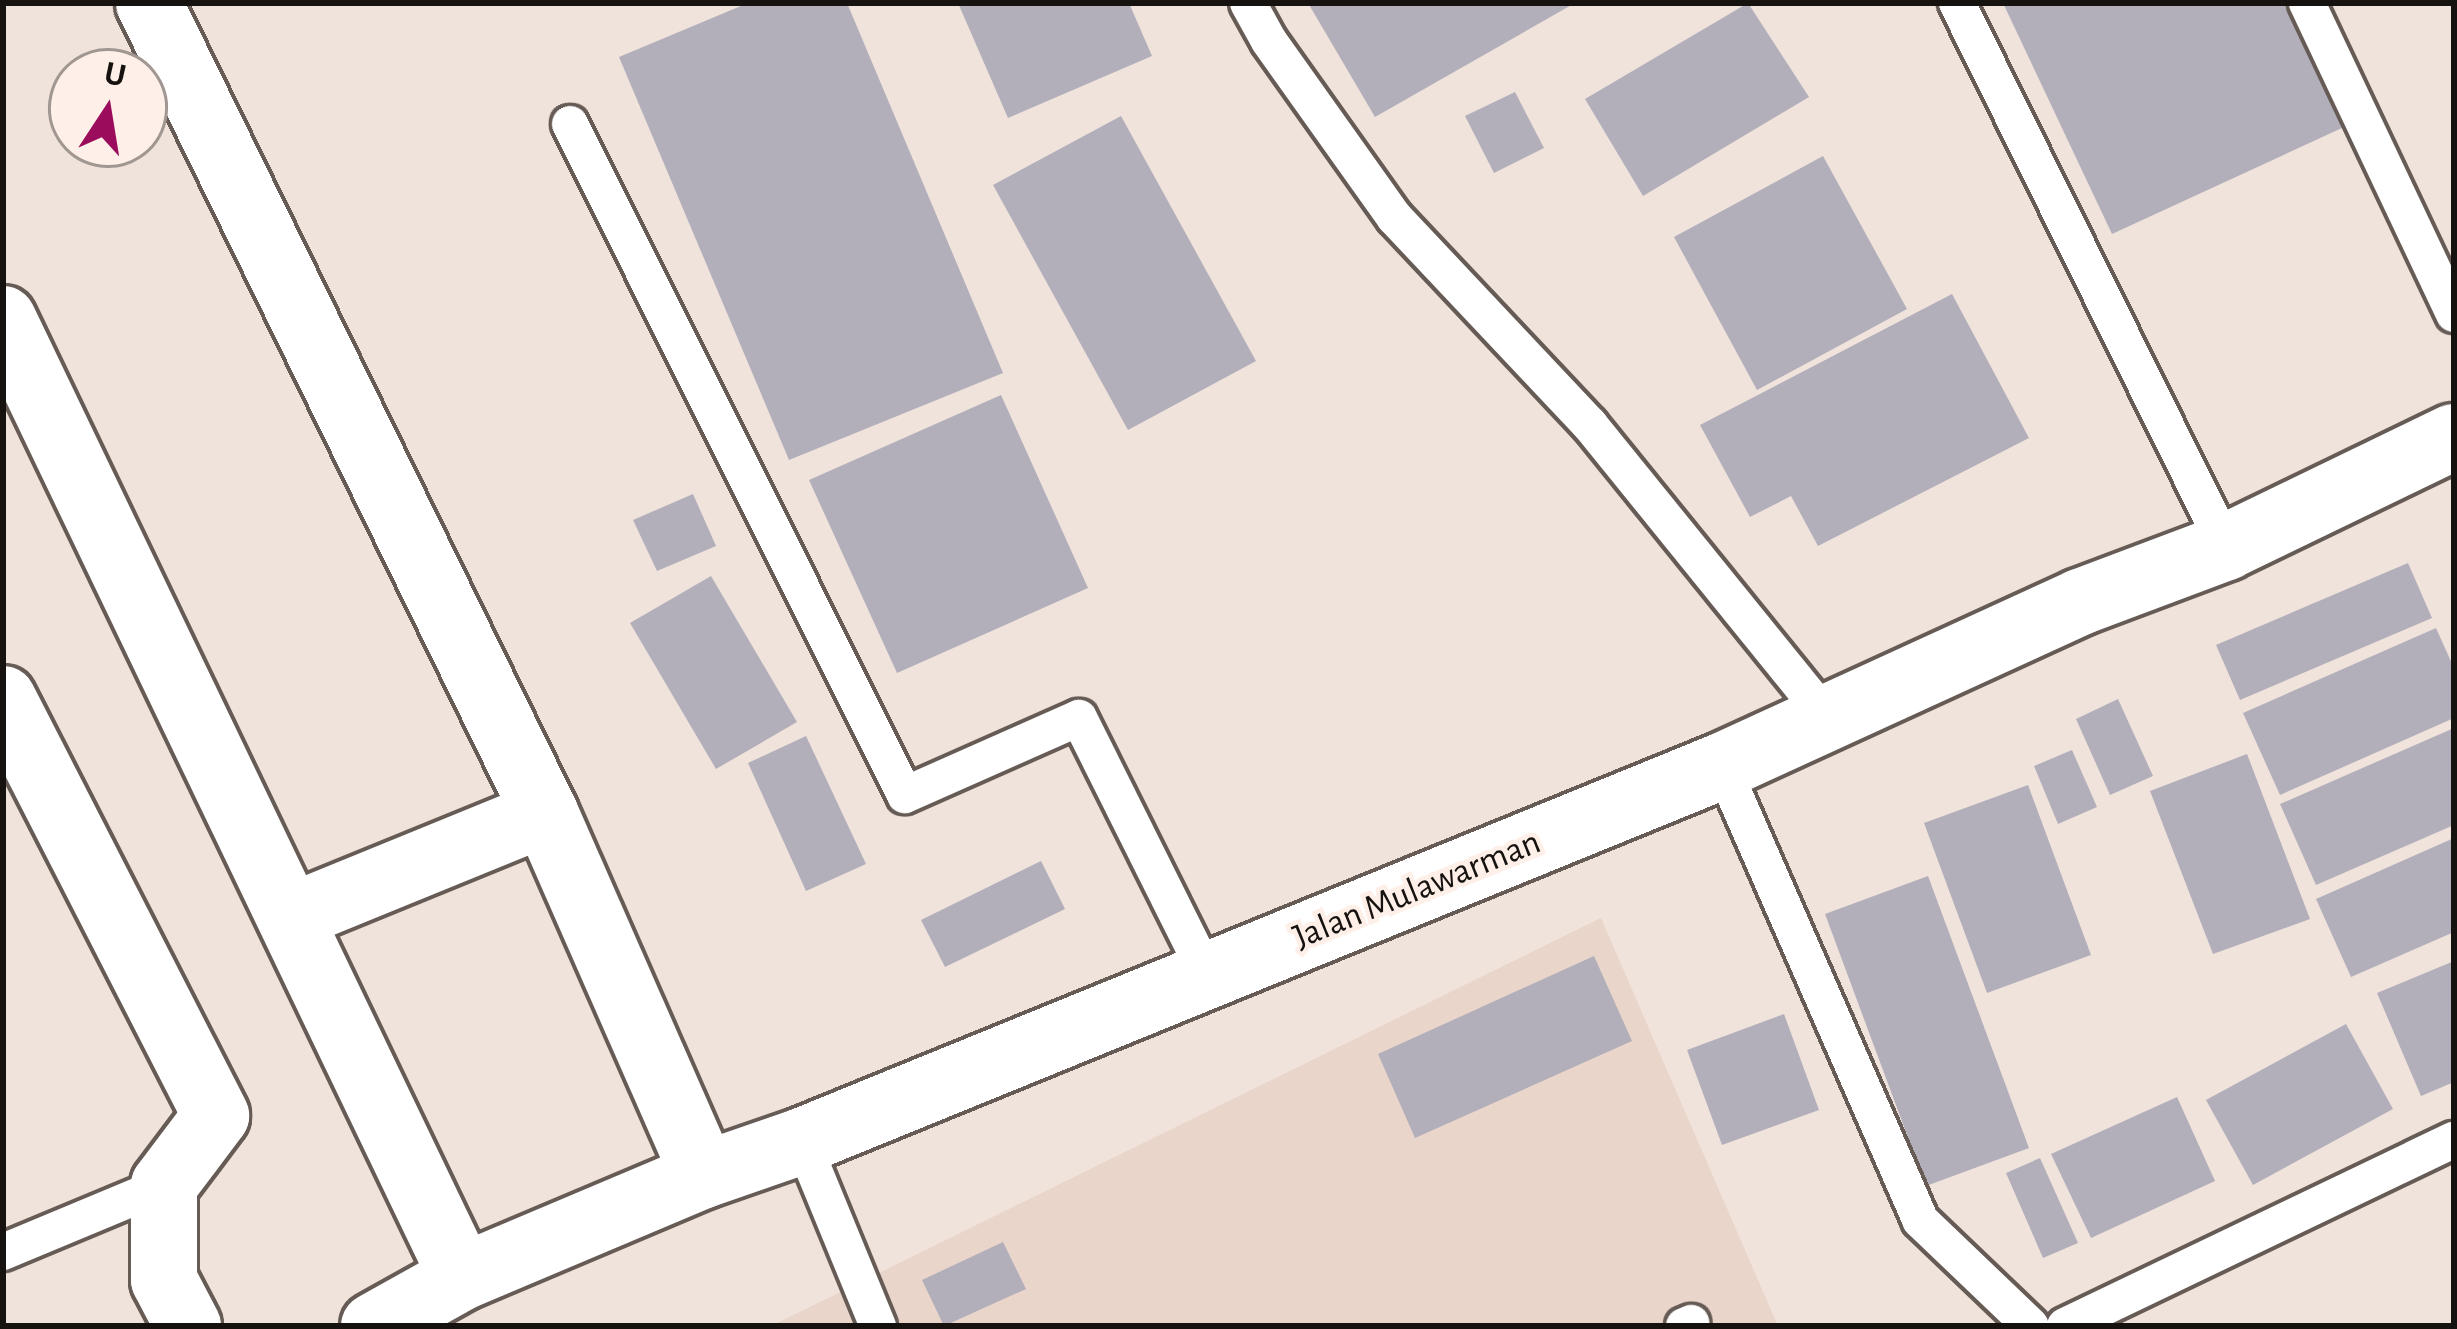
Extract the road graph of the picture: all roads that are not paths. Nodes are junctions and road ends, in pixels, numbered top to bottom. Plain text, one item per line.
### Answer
1 (149, 3) edge
2 (1248, 3) edge
3 (1957, 3) edge
4 (2307, 3) edge
5 (570, 124) dead end
6 (2454, 314) edge
7 (3, 320) edge
8 (2454, 437) edge
9 (2226, 547) junction
10 (3, 699) edge
11 (1829, 720) junction
12 (1722, 766) junction
13 (544, 813) junction
14 (292, 916) junction
15 (1207, 975) junction
16 (2454, 1140) edge
17 (802, 1141) junction
18 (704, 1175) junction
19 (164, 1185) junction
20 (3, 1252) edge
21 (462, 1277) junction
22 (188, 1326) edge
23 (374, 1326) edge
24 (878, 1326) edge
25 (2031, 1326) edge
26 (2065, 1326) edge

1 - 13 main road
2 - 11 lane
3 - 9 lane
4 - 6 lane
5 - 15 lane
7 - 14 main road
8 - 9 main road, Jalan Mulawarman
9 - 11 main road, Jalan Mulawarman
10 - 19 main road
11 - 12 main road, Jalan Mulawarman
12 - 15 main road, Jalan Mulawarman
12 - 25 lane
13 - 14 main road
13 - 18 main road
14 - 21 main road
15 - 17 main road, Jalan Mulawarman
16 - 26 lane
17 - 18 main road, Jalan Mulawarman
17 - 24 lane
18 - 21 main road, Jalan Mulawarman
19 - 20 lane
19 - 22 main road
21 - 23 main road, Jalan Mulawarman

